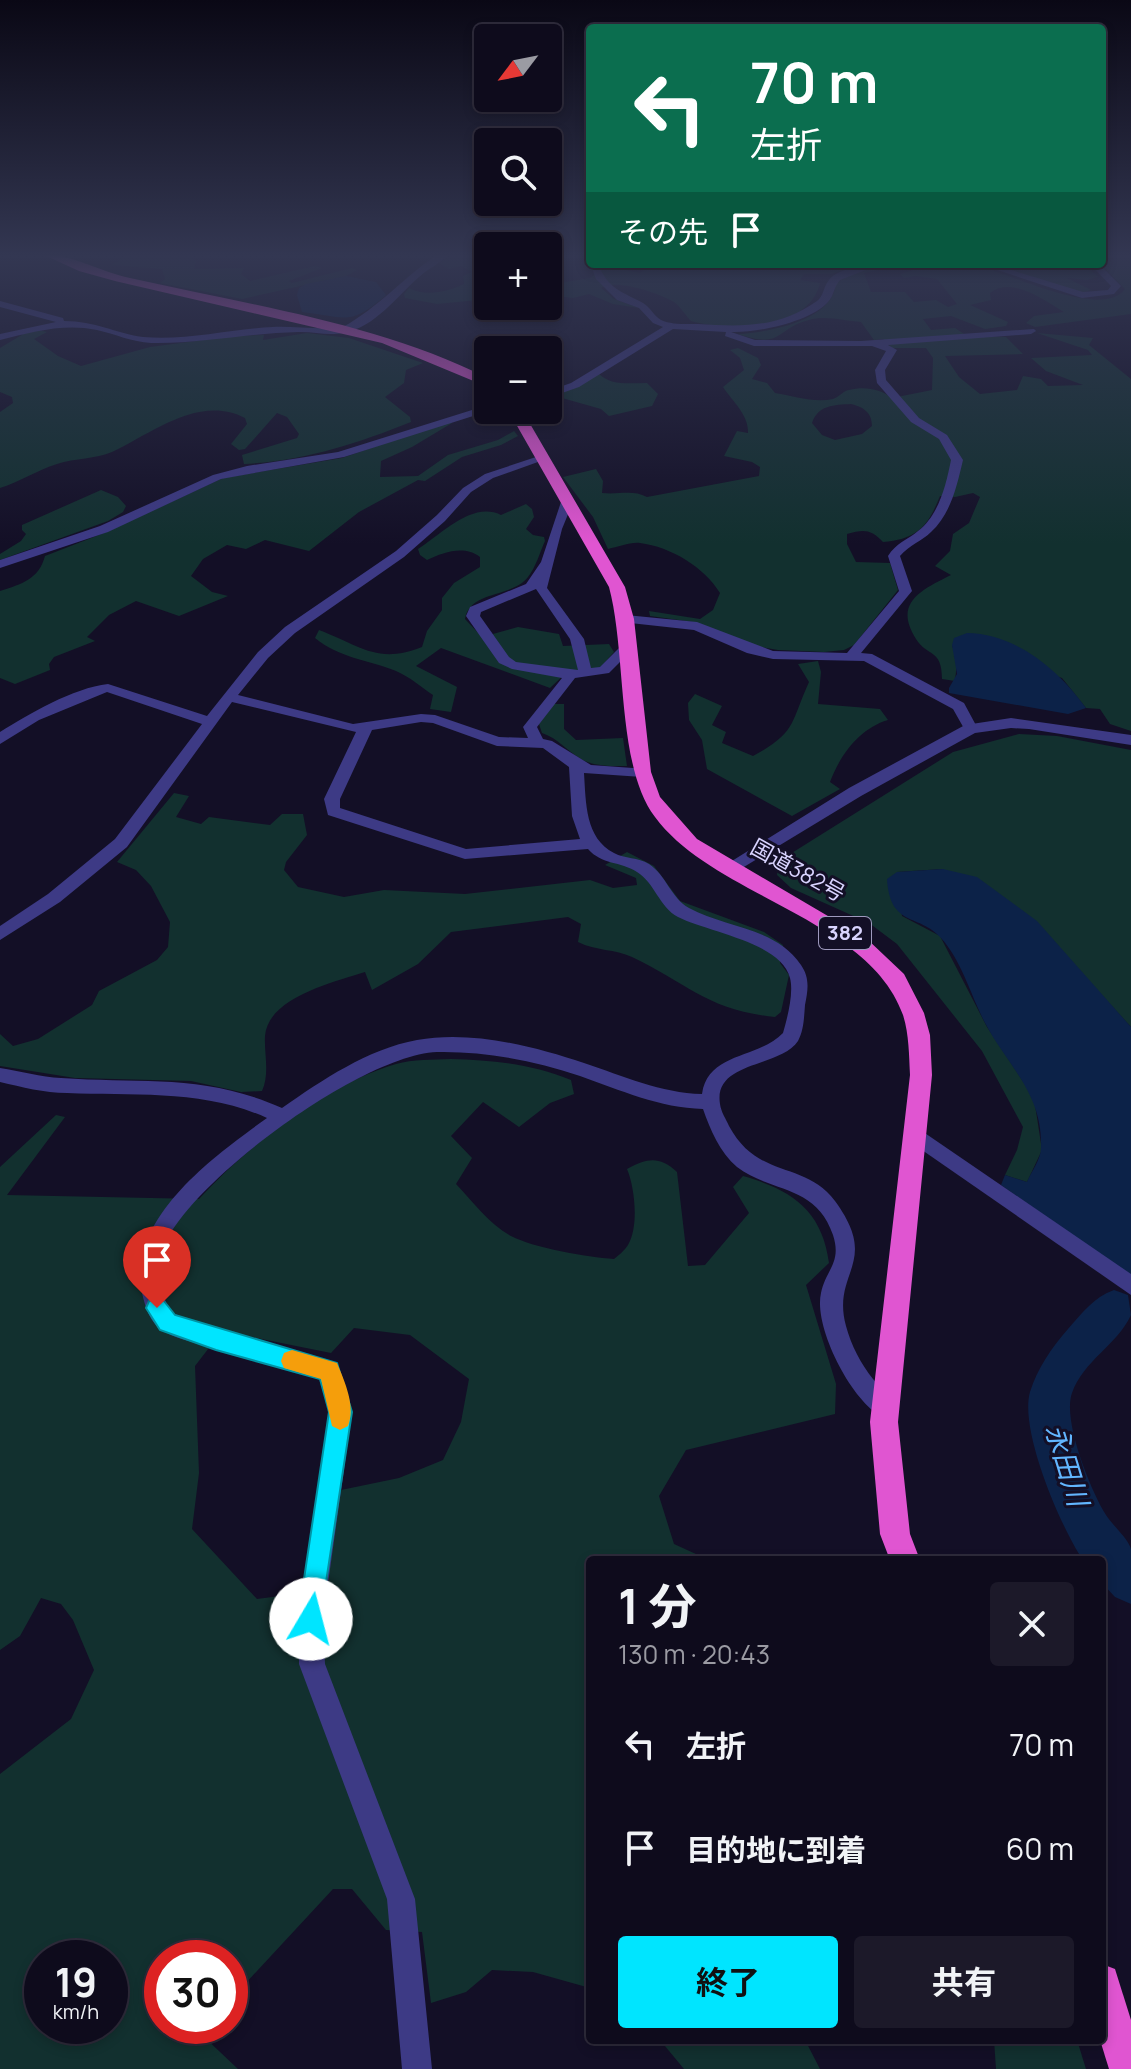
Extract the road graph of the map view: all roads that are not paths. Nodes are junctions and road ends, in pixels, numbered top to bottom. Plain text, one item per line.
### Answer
1 (412, 351) edge
2 (631, 351) edge
3 (892, 351) edge
4 (474, 376) edge
5 (562, 390) edge
6 (474, 411) edge
7 (523, 424) edge
8 (543, 458) junction
9 (567, 502) junction
10 (547, 563) junction
11 (0, 564) edge
12 (626, 619) junction
13 (627, 648) junction
14 (852, 655) junction
15 (578, 673) junction
16 (229, 697) junction
17 (210, 722) junction
18 (366, 727) junction
19 (971, 729) junction
20 (0, 739) edge
21 (1131, 740) edge
22 (537, 741) junction
23 (576, 765) junction
24 (642, 772) junction
25 (593, 843) junction
26 (728, 869) junction
27 (0, 934) edge
28 (0, 1075) edge
29 (710, 1102) junction
30 (283, 1117) junction
31 (916, 1135) junction
32 (1131, 1286) edge
33 (885, 1407) junction
34 (903, 1556) edge
35 (1106, 1996) edge
36 (417, 2069) edge
37 (1127, 2069) edge

1 - 4 highway
2 - 5 street
3 - 14 street
6 - 11 street
7 - 8 highway, 国道382号 / 382
8 - 9 highway, 国道382号 / 382
8 - 16 street
9 - 10 street
9 - 12 highway, 国道382号 / 382
10 - 15 street
10 - 15 street
12 - 13 highway, 国道382号 / 382
12 - 14 street
13 - 15 street
13 - 24 highway, 国道382号 / 382
14 - 19 street
15 - 22 street
16 - 17 street
16 - 18 street
17 - 20 street
17 - 27 street
18 - 22 street
18 - 25 street
19 - 21 street
19 - 26 street
22 - 23 street
23 - 24 street
23 - 25 street
24 - 26 highway, 国道382号 / 382
25 - 29 street
26 - 31 highway, 国道382号 / 382
28 - 30 street
29 - 30 street
29 - 33 street
30 - 36 street
31 - 32 street
31 - 33 highway, 国道382号 / 382
33 - 34 highway, 国道382号 / 382
35 - 37 highway

